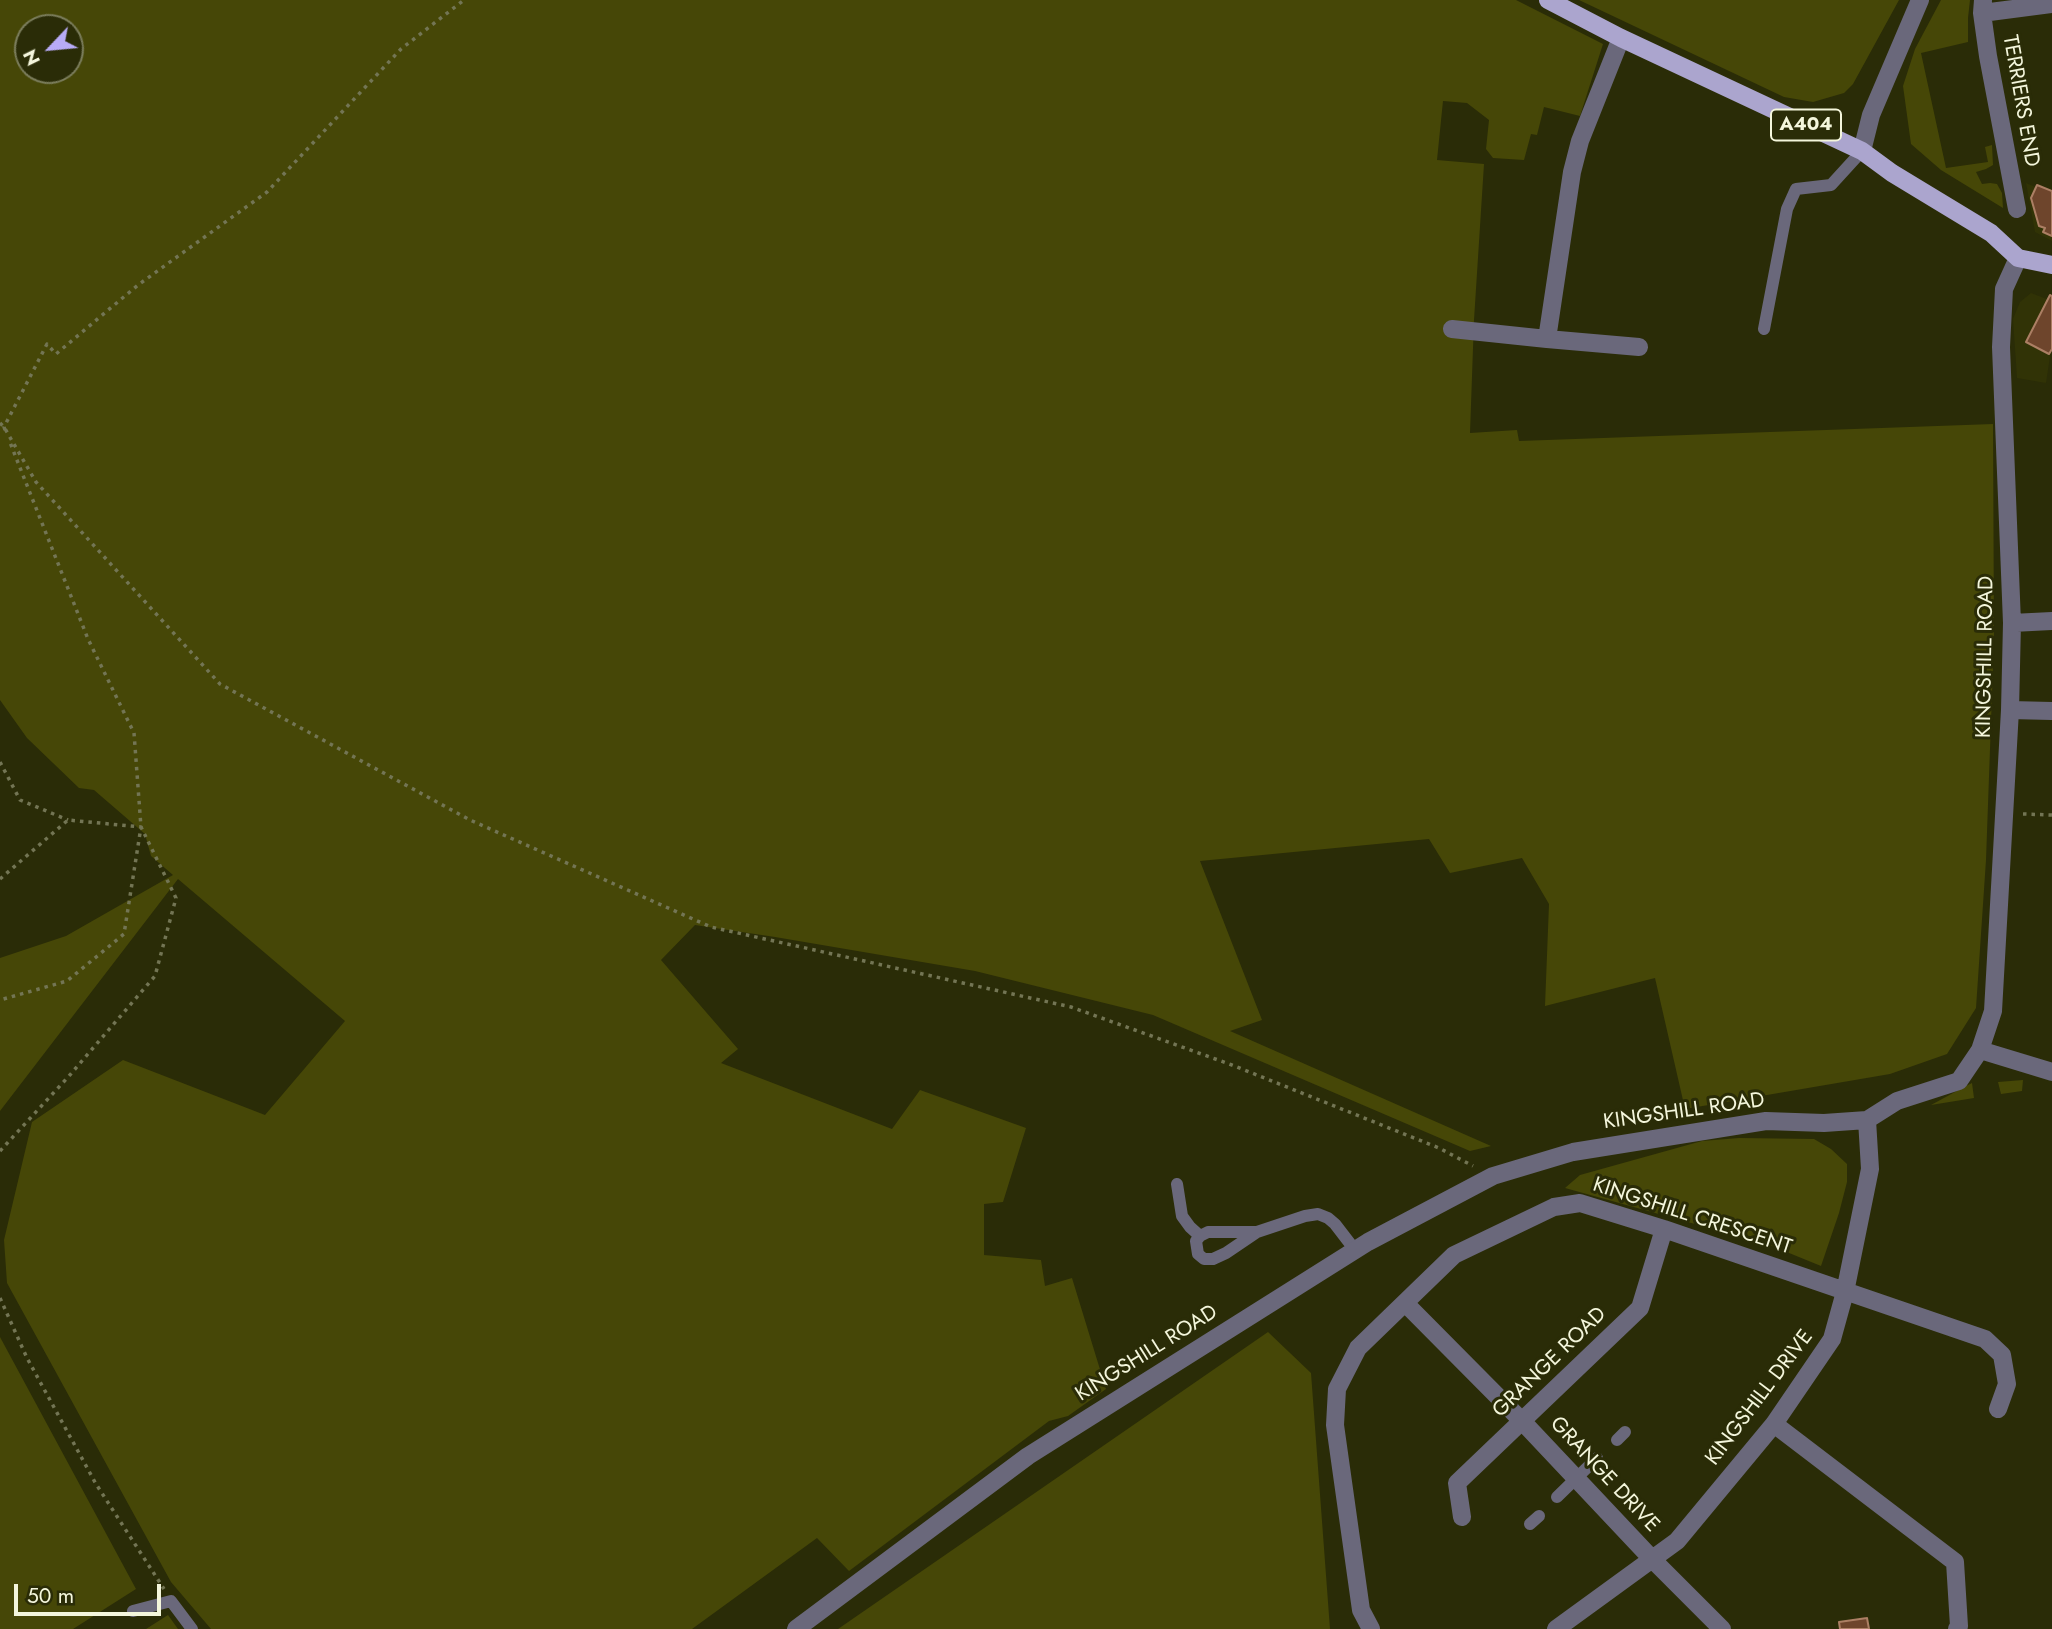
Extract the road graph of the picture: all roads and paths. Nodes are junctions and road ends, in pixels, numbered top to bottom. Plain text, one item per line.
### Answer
1 (464, 0) edge
2 (1548, 0) edge
3 (1920, 0) edge
4 (2052, 4) edge
5 (1982, 6) edge
6 (1621, 37) junction
7 (1863, 151) junction
8 (2017, 209) dead end
9 (2018, 258) junction
10 (2052, 265) edge
11 (1452, 329) dead end
12 (1764, 329) dead end
13 (1547, 339) junction
14 (1639, 347) dead end
15 (1, 426) edge
16 (2052, 621) edge
17 (2012, 623) junction
18 (2010, 710) junction
19 (2052, 711) edge
20 (0, 762) edge
21 (2004, 814) junction
22 (2052, 814) edge
23 (68, 820) junction
24 (141, 827) junction
25 (0, 879) edge
26 (0, 1000) edge
27 (1980, 1050) junction
28 (2052, 1072) edge
29 (1867, 1120) junction
30 (0, 1151) edge
31 (1493, 1176) junction
32 (1177, 1184) dead end
33 (1664, 1230) junction
34 (1257, 1232) junction
35 (1200, 1236) junction
36 (1355, 1251) junction
37 (1845, 1292) junction
38 (0, 1298) edge
39 (1405, 1303) junction
40 (1998, 1409) dead end
41 (1522, 1421) junction
42 (1774, 1424) junction
43 (1597, 1458) dead end
44 (1576, 1478) junction
45 (1557, 1497) dead end
46 (1462, 1517) dead end
47 (1652, 1559) junction
48 (171, 1601) junction
49 (133, 1611) dead end
50 (192, 1629) edge
51 (796, 1629) edge
52 (1371, 1629) edge
53 (1556, 1629) edge
54 (1722, 1629) edge
55 (1957, 1629) edge

1 - 15 path
2 - 6 main road, A404
3 - 7 street
4 - 5 street
5 - 8 street, TERRIERS END
6 - 7 main road, A404
6 - 13 street
7 - 9 main road, A404
7 - 12 lane
9 - 10 main road
9 - 17 street, KINGSHILL ROAD
11 - 13 street
13 - 14 street
15 - 24 path
15 - 31 path
16 - 17 street
17 - 18 street, KINGSHILL ROAD
18 - 19 street
18 - 21 street, KINGSHILL ROAD
20 - 23 path
21 - 22 path
21 - 27 street, KINGSHILL ROAD
23 - 24 path
23 - 25 path
24 - 26 path
24 - 30 path
27 - 28 street
27 - 29 street, KINGSHILL ROAD
29 - 31 street, KINGSHILL ROAD
29 - 37 street, KINGSHILL DRIVE
31 - 36 street, KINGSHILL ROAD
32 - 35 lane
33 - 37 street, KINGSHILL CRESCENT
33 - 39 street, KINGSHILL CRESCENT
33 - 41 street, GRANGE ROAD
34 - 35 lane
34 - 35 lane
34 - 36 lane
36 - 51 street, KINGSHILL ROAD
37 - 40 street, KINGSHILL CRESCENT
37 - 42 street, KINGSHILL DRIVE
38 - 48 path
39 - 41 street, GRANGE DRIVE
39 - 52 street, KINGSHILL CRESCENT
41 - 44 street, GRANGE DRIVE
41 - 46 street, GRANGE ROAD
42 - 47 street, KINGSHILL DRIVE
42 - 55 street
43 - 44 lane
44 - 45 lane
44 - 47 street, GRANGE DRIVE
47 - 53 street, KINGSHILL DRIVE
47 - 54 street, GRANGE DRIVE
48 - 49 lane
48 - 50 lane

